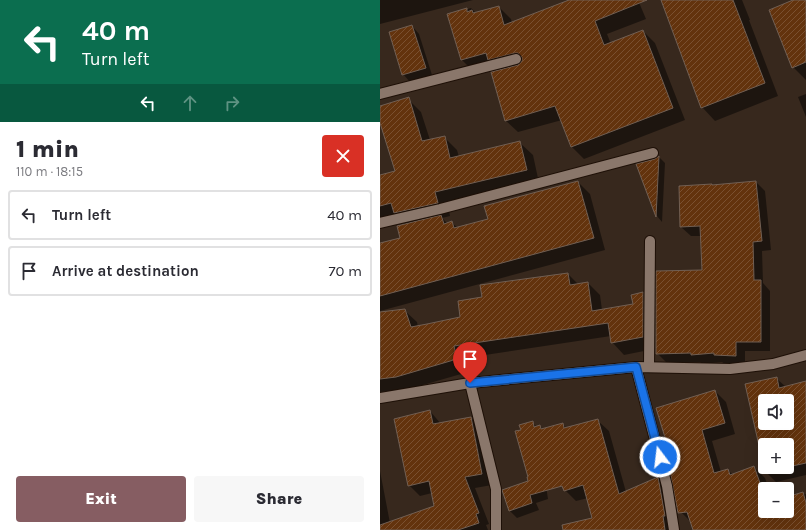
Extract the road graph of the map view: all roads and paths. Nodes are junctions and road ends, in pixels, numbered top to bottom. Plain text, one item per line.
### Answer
1 (516, 59) dead end
2 (380, 94) edge
3 (653, 153) dead end
4 (380, 223) edge
5 (650, 241) dead end
6 (806, 355) edge
7 (636, 367) junction
8 (649, 368) junction
9 (470, 383) junction
10 (380, 398) edge
11 (496, 530) edge
12 (674, 530) edge

1 - 2 street
3 - 4 street
5 - 8 street
6 - 8 street
7 - 8 street
7 - 9 street
7 - 12 street
9 - 10 street
9 - 11 street

